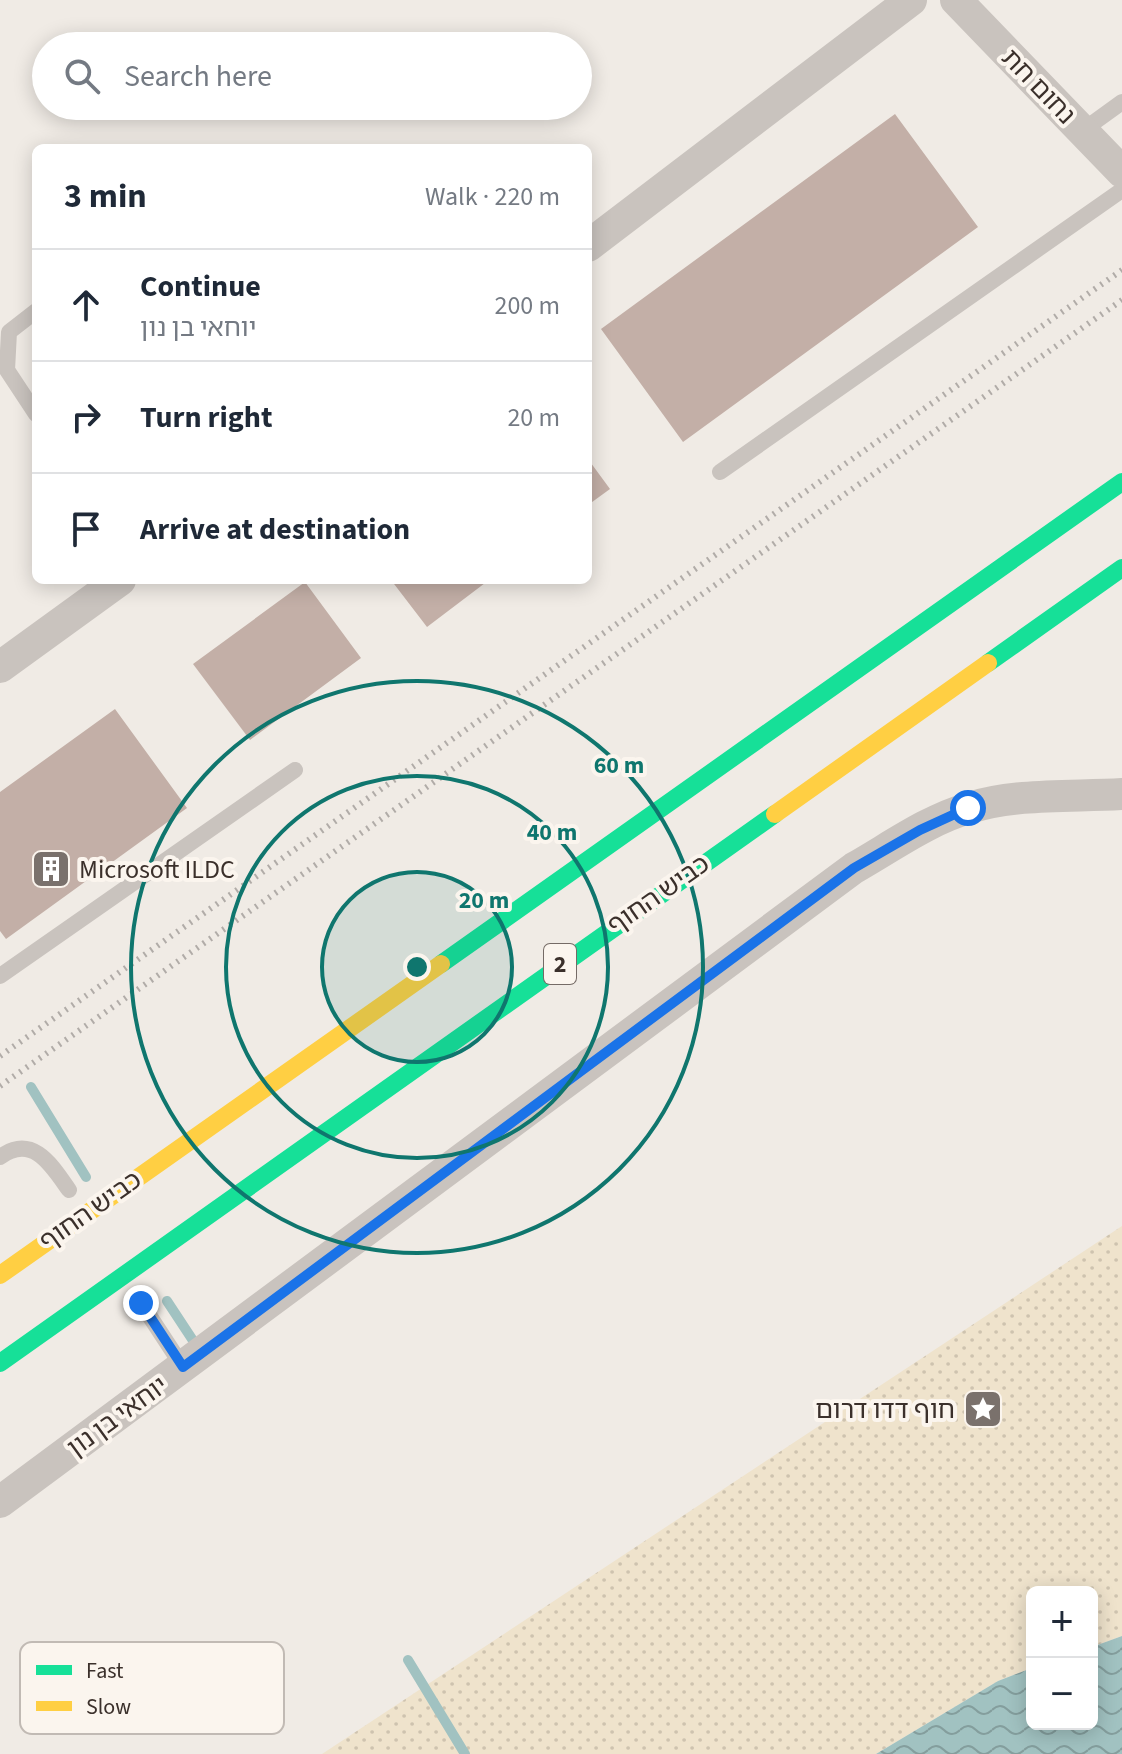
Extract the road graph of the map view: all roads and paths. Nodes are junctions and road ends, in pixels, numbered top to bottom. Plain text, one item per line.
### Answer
1 (911, 0) edge
2 (956, 0) edge
3 (1122, 102) edge
4 (1082, 131) junction
5 (1122, 172) edge
6 (1122, 190) edge
7 (592, 243) edge
8 (32, 314) edge
9 (32, 408) edge
10 (720, 472) dead end
11 (1122, 482) edge
12 (1122, 568) edge
13 (114, 584) edge
14 (1023, 662) dead end
15 (0, 667) edge
16 (295, 770) dead end
17 (1122, 794) edge
18 (792, 799) junction
19 (0, 976) edge
20 (0, 1157) edge
21 (69, 1190) dead end
22 (0, 1275) edge
23 (141, 1303) dead end
24 (0, 1363) edge
25 (183, 1367) junction
26 (0, 1502) edge

1 - 7 street
2 - 4 street, נחום חת
3 - 4 lane
4 - 5 street, נחום חת
6 - 10 lane
8 - 9 lane
11 - 22 highway, כביש החוף
12 - 18 highway, כביש החוף / 2
13 - 15 street
14 - 18 highway
16 - 19 lane
17 - 25 street, יוחאי בן נון
18 - 24 highway, כביש החוף / 2
20 - 21 lane
23 - 25 lane
25 - 26 street, יוחאי בן נון

